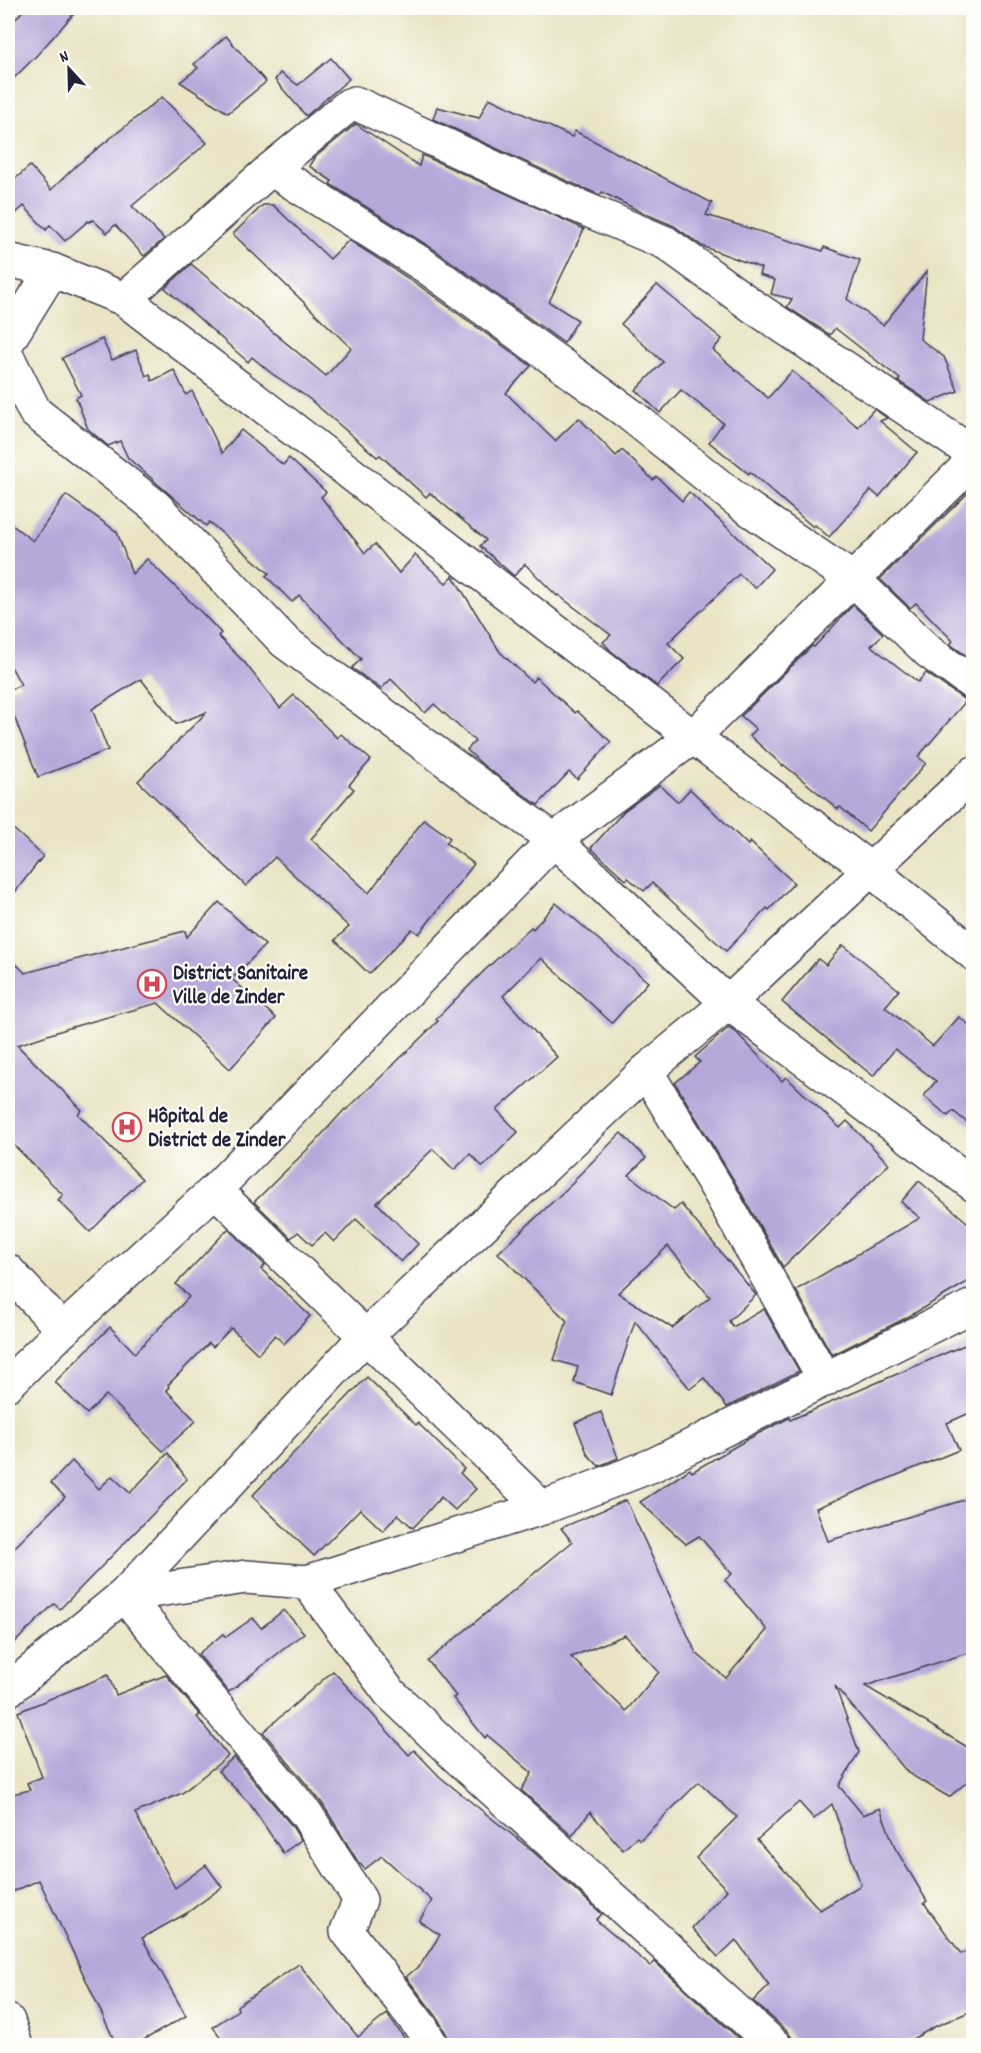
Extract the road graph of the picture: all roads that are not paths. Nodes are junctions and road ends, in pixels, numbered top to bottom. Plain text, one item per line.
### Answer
1 (271, 169) junction
2 (8, 260) edge
3 (52, 270) junction
4 (124, 299) junction
5 (8, 341) edge
6 (8, 358) edge
7 (974, 454) edge
8 (974, 460) edge
9 (854, 580) junction
10 (974, 684) edge
11 (693, 737) junction
12 (974, 773) edge
13 (554, 840) junction
14 (871, 870) junction
15 (974, 954) edge
16 (728, 1003) junction
17 (646, 1071) junction
18 (974, 1185) edge
19 (215, 1190) junction
20 (8, 1271) edge
21 (974, 1305) edge
22 (63, 1330) junction
23 (365, 1337) junction
24 (825, 1380) junction
25 (8, 1384) edge
26 (542, 1508) junction
27 (306, 1582) junction
28 (124, 1595) junction
29 (8, 1690) edge
30 (8, 2021) edge
31 (420, 2040) edge
32 (16, 2046) edge
33 (775, 2046) edge

1 - 4 street
1 - 7 street
1 - 9 street
2 - 3 street
3 - 4 street
3 - 5 street
4 - 11 street
6 - 13 street
8 - 9 street
9 - 10 street
9 - 11 street
11 - 13 street
11 - 14 street
12 - 14 street
13 - 16 street
13 - 19 street
14 - 15 street
14 - 16 street
16 - 17 street
16 - 18 street
17 - 23 street
17 - 24 street
19 - 22 street
19 - 23 street
20 - 22 street
21 - 24 street
22 - 25 street
23 - 26 street
23 - 28 street
24 - 26 street
26 - 27 street
27 - 28 street
27 - 33 street
28 - 29 street
28 - 31 street
30 - 32 street

